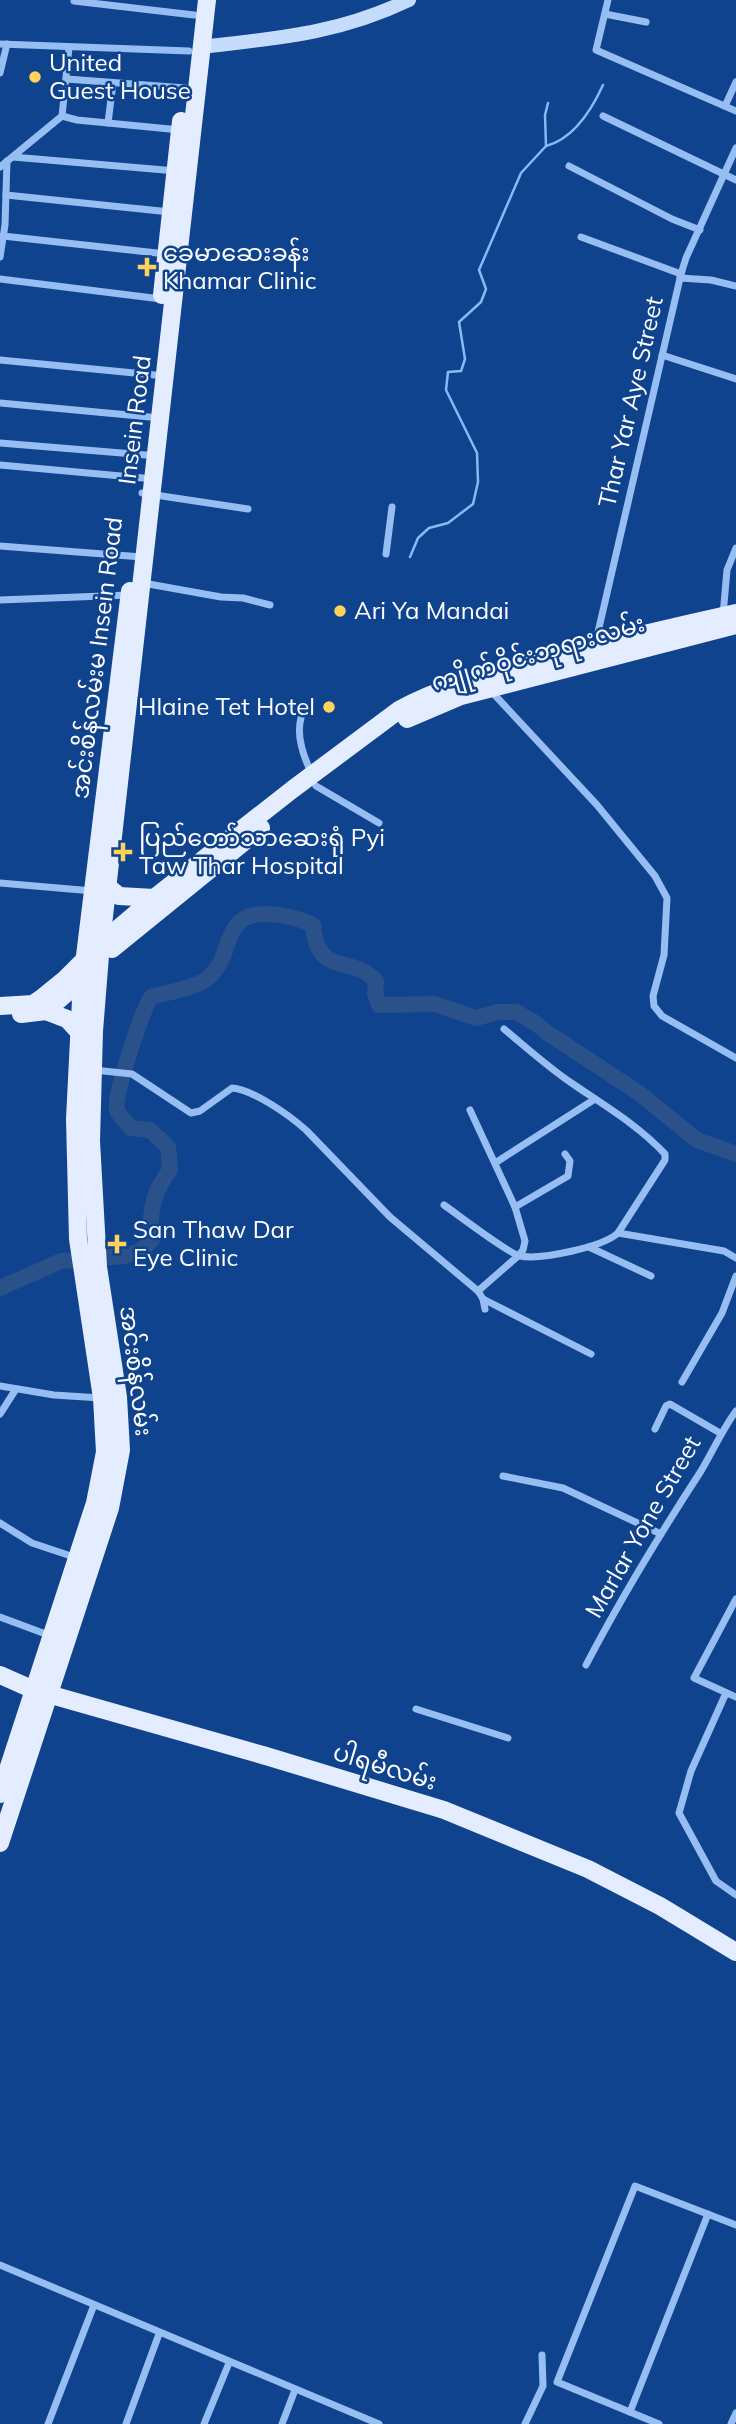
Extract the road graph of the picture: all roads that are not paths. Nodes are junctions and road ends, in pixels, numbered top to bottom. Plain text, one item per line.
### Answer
1 (207, 0) edge
2 (409, 0) edge
3 (608, 0) edge
4 (74, 1) edge
5 (195, 8) edge
6 (604, 14) junction
7 (646, 22) dead end
8 (3, 44) edge
9 (69, 48) junction
10 (195, 49) junction
11 (0, 73) edge
12 (67, 79) junction
13 (736, 82) edge
14 (113, 83) junction
15 (185, 88) junction
16 (725, 106) junction
17 (736, 111) edge
18 (62, 116) junction
19 (603, 116) dead end
20 (108, 123) junction
21 (180, 130) junction
22 (736, 148) edge
23 (10, 159) junction
24 (569, 166) dead end
25 (0, 167) edge
26 (176, 171) junction
27 (725, 175) junction
28 (736, 180) edge
29 (6, 195) junction
30 (171, 212) junction
31 (700, 230) junction
32 (3, 236) junction
33 (581, 237) dead end
34 (172, 255) junction
35 (0, 257) edge
36 (681, 276) junction
37 (0, 279) edge
38 (736, 286) edge
39 (162, 299) junction
40 (662, 355) junction
41 (0, 360) edge
42 (155, 375) junction
43 (736, 379) edge
44 (0, 402) edge
45 (150, 417) junction
46 (0, 443) edge
47 (146, 454) junction
48 (0, 465) edge
49 (145, 489) junction
50 (392, 507) dead end
51 (248, 509) dead end
52 (0, 546) edge
53 (736, 548) edge
54 (386, 554) dead end
55 (140, 557) junction
56 (143, 583) junction
57 (130, 595) junction
58 (0, 600) edge
59 (270, 605) dead end
60 (732, 618) edge
61 (597, 652) junction
62 (483, 683) junction
63 (301, 718) dead end
64 (314, 780) junction
65 (379, 823) dead end
66 (0, 883) edge
67 (101, 889) junction
68 (154, 898) junction
69 (95, 954) junction
70 (82, 980) junction
71 (0, 1006) edge
72 (46, 1011) junction
73 (0, 1015) edge
74 (505, 1029) dead end
75 (79, 1032) junction
76 (736, 1058) edge
77 (93, 1070) junction
78 (595, 1099) junction
79 (471, 1110) dead end
80 (565, 1154) dead end
81 (495, 1163) junction
82 (444, 1205) dead end
83 (515, 1207) junction
84 (618, 1233) junction
85 (87, 1247) junction
86 (589, 1247) junction
87 (519, 1256) junction
88 (736, 1258) edge
89 (650, 1276) dead end
90 (736, 1276) edge
91 (478, 1291) junction
92 (483, 1299) junction
93 (726, 1299) junction
94 (736, 1303) edge
95 (485, 1309) dead end
96 (591, 1354) dead end
97 (105, 1369) junction
98 (682, 1382) dead end
99 (0, 1386) edge
100 (16, 1389) junction
101 (102, 1398) junction
102 (736, 1411) edge
103 (0, 1414) edge
104 (655, 1429) dead end
105 (720, 1433) junction
106 (503, 1476) dead end
107 (0, 1523) edge
108 (660, 1534) junction
109 (77, 1558) junction
110 (736, 1599) edge
111 (0, 1617) edge
112 (52, 1636) junction
113 (586, 1665) dead end
114 (0, 1675) edge
115 (42, 1692) junction
116 (726, 1693) junction
117 (736, 1697) edge
118 (416, 1709) dead end
119 (508, 1738) dead end
120 (6, 1756) edge
121 (0, 1794) edge
122 (0, 1843) edge
123 (736, 1895) edge
124 (736, 1952) edge
125 (708, 2214) junction
126 (736, 2225) edge
127 (0, 2265) edge
128 (94, 2305) junction
129 (159, 2334) junction
130 (542, 2355) dead end
131 (229, 2362) junction
132 (295, 2390) junction
133 (630, 2412) junction
134 (736, 2413) edge
135 (363, 2421) edge
136 (48, 2424) edge
137 (126, 2424) edge
138 (204, 2424) edge
139 (282, 2424) edge
140 (379, 2424) edge
141 (525, 2424) edge
142 (659, 2424) edge
143 (731, 2424) edge

1 - 10 main road, Insein Road
2 - 10 main road
3 - 6 street
4 - 5 street
5 - 10 main road, Insein Road
6 - 7 street
6 - 16 street
8 - 9 street
8 - 11 street
9 - 10 street
9 - 12 street
10 - 15 main road, Insein Road
10 - 34 main road, Insein Road
12 - 14 street
12 - 18 street
13 - 16 street
14 - 15 street
14 - 20 street
15 - 21 main road, Insein Road
16 - 17 street
18 - 20 street
18 - 23 street
19 - 27 street
20 - 21 street
21 - 26 main road, Insein Road
22 - 27 street, Thar Yar Aye Street
23 - 25 street
23 - 26 street
23 - 29 street
24 - 31 street
26 - 30 main road, Insein Road
27 - 28 street
27 - 31 street, Thar Yar Aye Street
29 - 30 street
29 - 32 street
30 - 34 main road, Insein Road
31 - 36 street, Thar Yar Aye Street
32 - 34 street
32 - 35 street
33 - 36 street
34 - 39 main road, Insein Road
34 - 49 main road, Insein Road
36 - 38 street
36 - 40 street, Thar Yar Aye Street
37 - 39 street
39 - 42 main road, Insein Road
40 - 43 street
40 - 61 street, Thar Yar Aye Street
41 - 42 street
42 - 45 main road, Insein Road
44 - 45 street
45 - 47 main road, Insein Road
46 - 47 street
47 - 49 main road, အင်းစိန်လမ်းမ Insein Road
48 - 49 street
49 - 51 street
49 - 55 main road, အင်းစိန်လမ်းမ Insein Road
50 - 54 street
52 - 55 street
53 - 60 street
55 - 56 main road
55 - 57 main road, အင်းစိန်လမ်းမ Insein Road
56 - 59 street
56 - 67 main road, အင်းစိန်လမ်း
57 - 58 street
57 - 67 main road, အင်းစိန်လမ်းမ Insein Road
60 - 61 main road, ကျိုက်ဝိုင်းဘုရားလမ်း
61 - 62 main road, ကျိုက်ဝိုင်းဘုရားလမ်း
62 - 64 main road, ကျိုက်ဝိုင်းဘုရားလမ်း
62 - 76 street
63 - 64 street
64 - 65 street
64 - 68 main road, ကျိုက်ဝိုင်းဘုရားလမ်း
64 - 69 main road, ကျိုက်ဝိုင်းဘုရားလမ်း
66 - 67 street
67 - 68 main road
67 - 69 main road, အင်းစိန်လမ်း
68 - 69 main road, ကျိုက်ဝိုင်းဘုရားလမ်း
69 - 70 main road, အင်းစိန်လမ်း
69 - 71 main road
69 - 77 main road, အင်းစိန်လမ်း
70 - 72 main road
70 - 75 main road, အင်းစိန်လမ်း
72 - 73 main road
72 - 75 main road
74 - 78 street
75 - 85 main road, အင်းစိန်လမ်း
77 - 85 main road, အင်းစိန်လမ်း
77 - 91 street
78 - 81 street
78 - 84 street
79 - 81 street
80 - 83 street
81 - 83 street
82 - 87 street
83 - 87 street
84 - 86 street
84 - 88 street
85 - 97 main road, အင်းစိန်လမ်း
86 - 87 street
86 - 89 street
87 - 91 street
90 - 93 street
91 - 92 street
92 - 95 street
92 - 96 street
93 - 94 street
93 - 98 street
97 - 101 main road, အင်းစိန်လမ်း
97 - 115 main road, အင်းစိန်လမ်း
99 - 100 street
100 - 101 street
100 - 103 street
101 - 109 main road, အင်းစိန်လမ်း
102 - 105 street, Marlar Yone Street
104 - 105 street
105 - 108 street, Marlar Yone Street
106 - 108 street
107 - 109 street
108 - 113 street, Marlar Yone Street
109 - 112 main road, အင်းစိန်လမ်း
110 - 116 street
111 - 112 street
112 - 115 main road, အင်းစိန်လမ်း
114 - 115 main road, ပါရမီလမ်း
115 - 120 main road
115 - 122 main road, အင်းစိန်လမ်း
115 - 124 main road, ပါရမီလမ်း
116 - 117 street
116 - 123 street
118 - 119 street
120 - 121 main road
125 - 126 street
125 - 133 street
125 - 133 street
127 - 128 street
128 - 129 street
128 - 136 street
129 - 131 street
129 - 137 street
130 - 141 street
131 - 132 street
131 - 138 street
132 - 135 street
132 - 139 street
133 - 142 street
134 - 143 street
135 - 140 street

